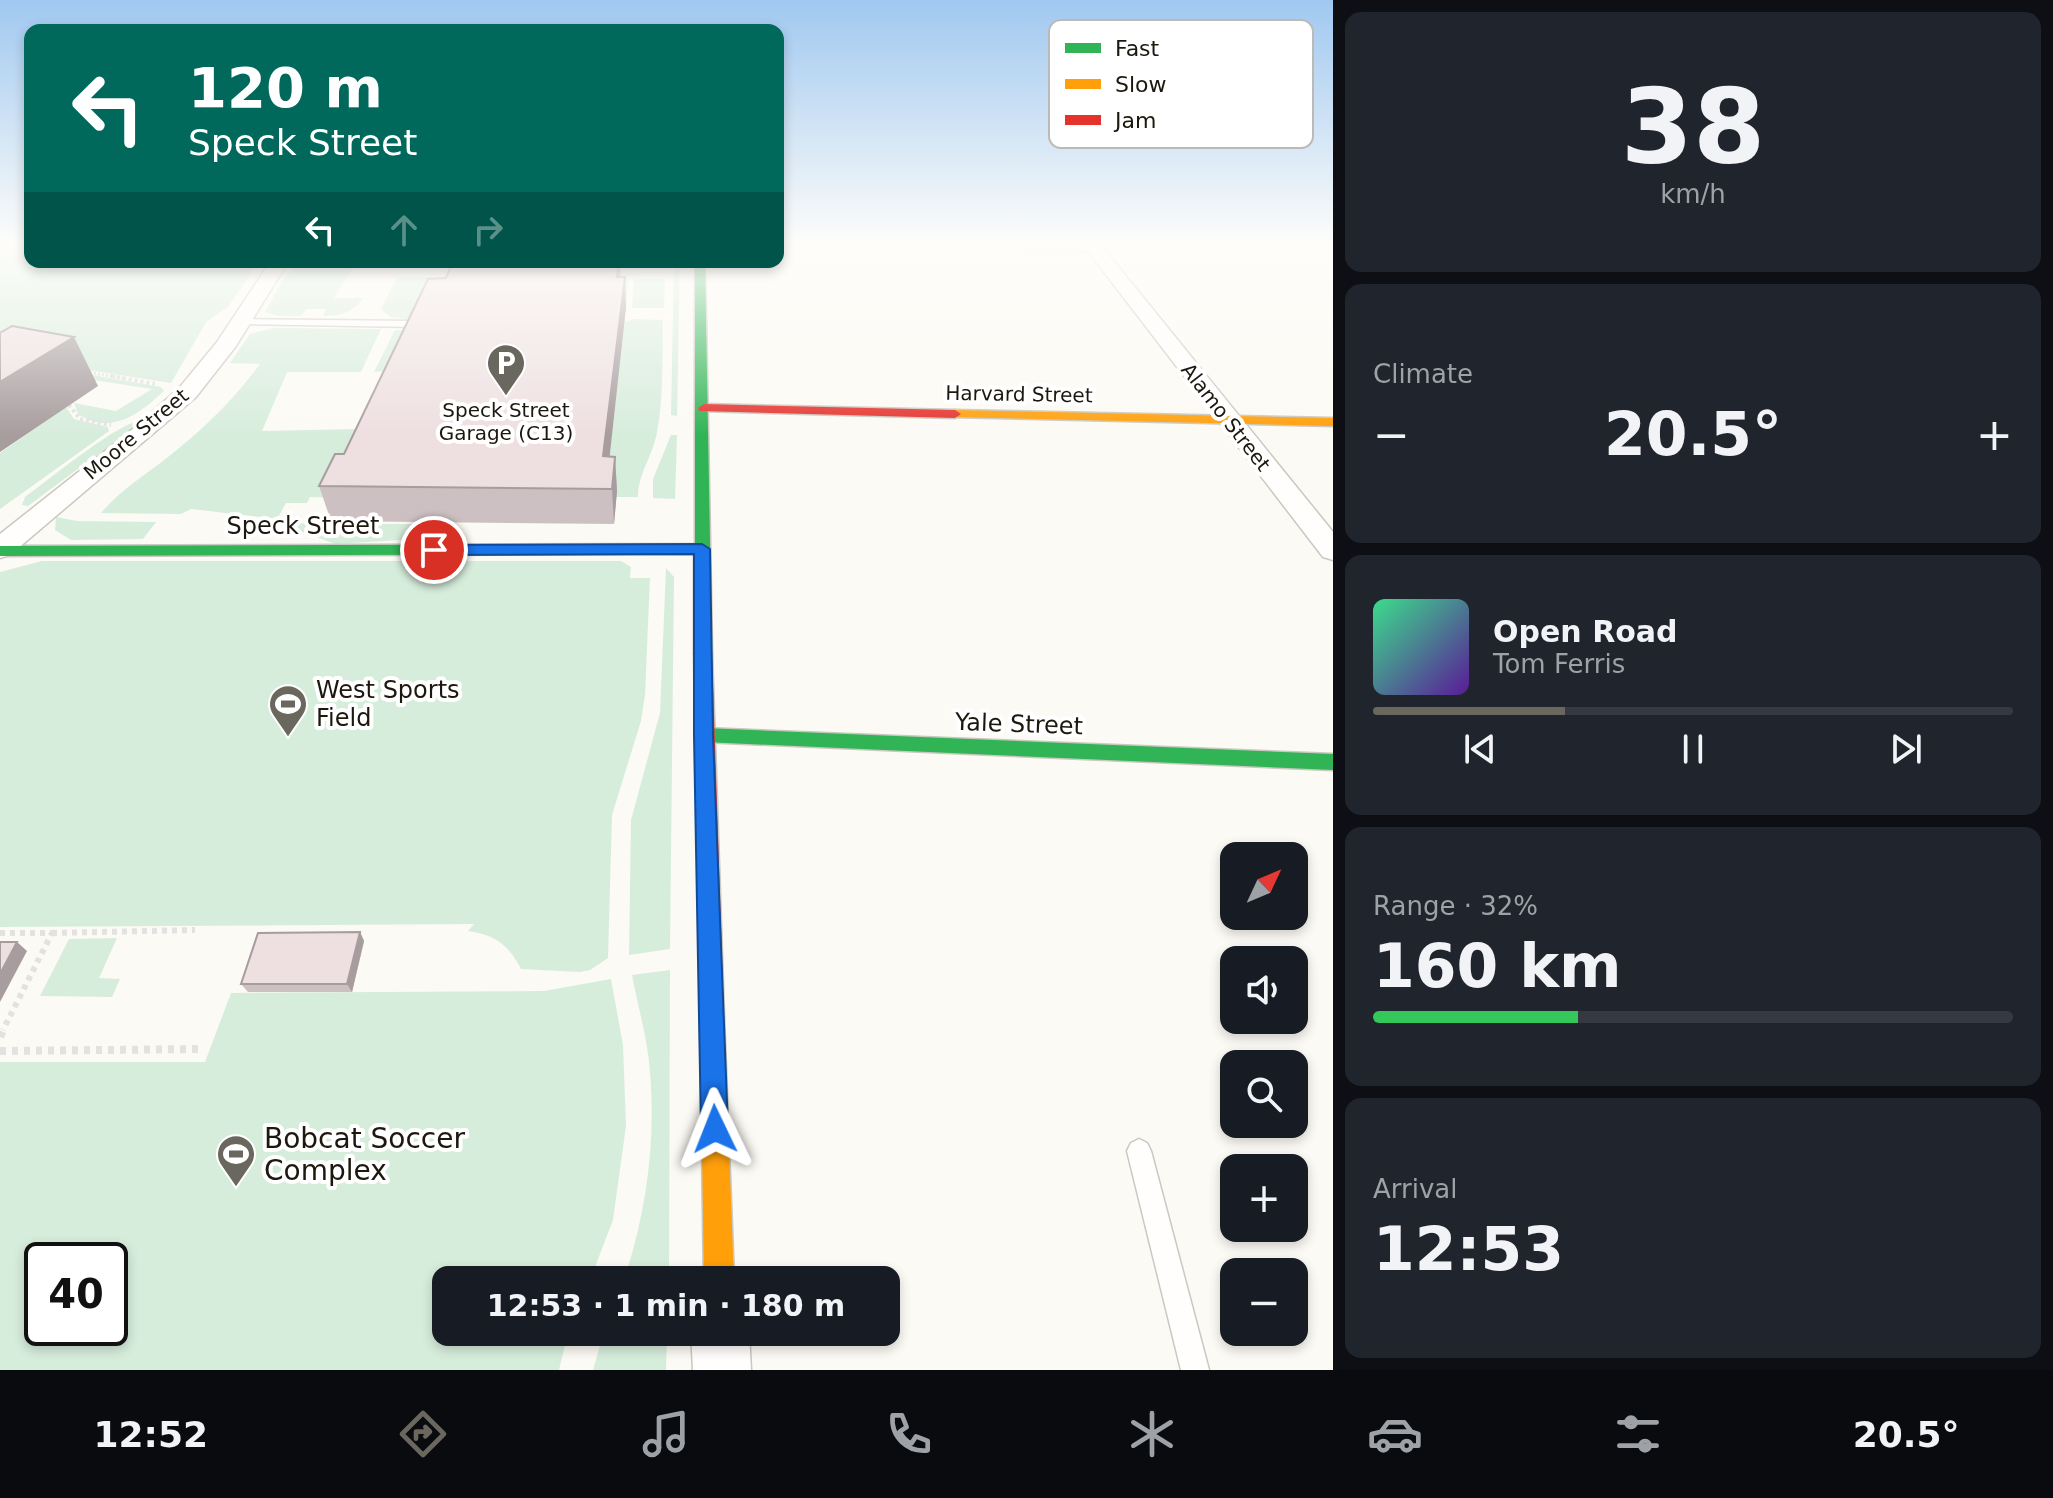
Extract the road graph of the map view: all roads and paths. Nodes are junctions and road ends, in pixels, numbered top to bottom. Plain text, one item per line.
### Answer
1 (250, 308) edge
2 (701, 308) edge
3 (1142, 308) edge
4 (241, 322) junction
5 (415, 324) edge
6 (75, 370) dead end
7 (160, 385) dead end
8 (69, 405) dead end
9 (704, 408) junction
10 (1231, 421) junction
11 (1333, 422) edge
12 (120, 427) dead end
13 (702, 549) junction
14 (0, 550) edge
15 (1333, 551) edge
16 (704, 735) junction
17 (1333, 762) edge
18 (195, 930) dead end
19 (0, 933) edge
20 (52, 933) junction
21 (0, 1038) edge
22 (203, 1049) dead end
23 (0, 1051) edge
24 (1139, 1151) dead end
25 (719, 1266) edge
26 (721, 1346) edge
27 (722, 1370) edge
28 (1195, 1370) edge

1 - 4 street, Moore Street
2 - 9 street
3 - 10 street, Alamo Street
4 - 5 lane
4 - 14 street, Moore Street
6 - 7 path
8 - 12 path
9 - 10 street, Harvard Street
9 - 13 street
10 - 11 street, Harvard Street
10 - 15 street, Alamo Street
13 - 14 street, Speck Street
13 - 16 street
16 - 17 street, Yale Street
16 - 25 street
18 - 20 path
19 - 20 path
20 - 21 path
22 - 23 path
24 - 28 lane
26 - 27 street

